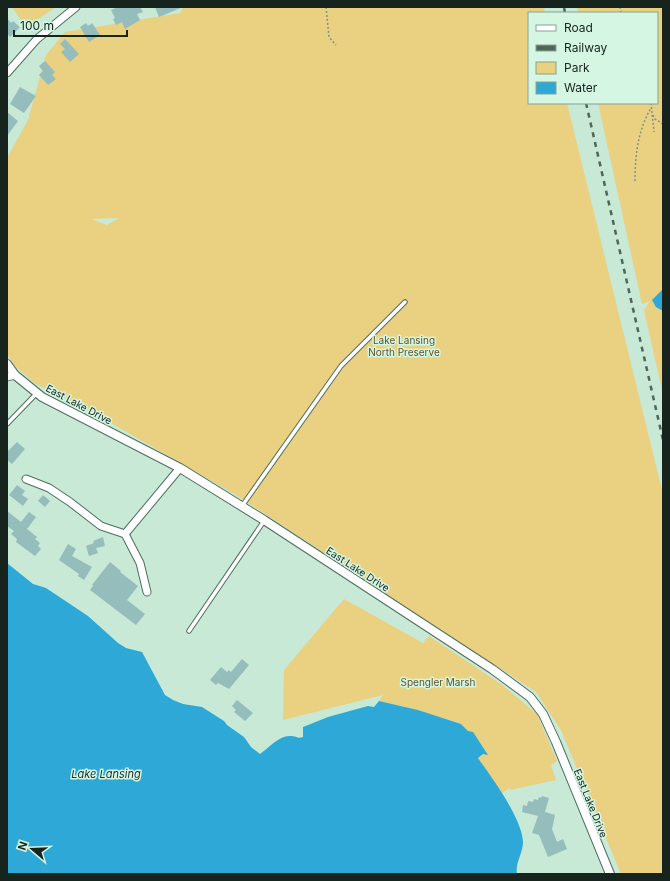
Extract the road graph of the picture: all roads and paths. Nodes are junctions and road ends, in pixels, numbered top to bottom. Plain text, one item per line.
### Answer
1 (76, 7) edge
2 (326, 7) edge
3 (336, 45) dead end
4 (7, 73) edge
5 (651, 104) edge
6 (651, 108) junction
7 (652, 113) junction
8 (663, 124) edge
9 (654, 132) dead end
10 (636, 181) dead end
11 (405, 302) dead end
12 (7, 364) edge
13 (11, 376) edge
14 (37, 393) junction
15 (7, 424) edge
16 (180, 468) junction
17 (26, 479) dead end
18 (242, 506) junction
19 (264, 520) junction
20 (125, 534) junction
21 (146, 592) dead end
22 (189, 631) dead end
23 (610, 874) edge

1 - 4 street
2 - 3 path
5 - 6 path
6 - 7 path
6 - 10 path
7 - 8 path
7 - 9 path
11 - 18 lane
12 - 13 street, East Lake Drive
13 - 14 street, East Lake Drive
14 - 15 lane
14 - 16 street, East Lake Drive
16 - 18 street, East Lake Drive
16 - 20 street
17 - 20 street
18 - 19 street, East Lake Drive
19 - 22 lane
19 - 23 street, East Lake Drive
20 - 21 street

